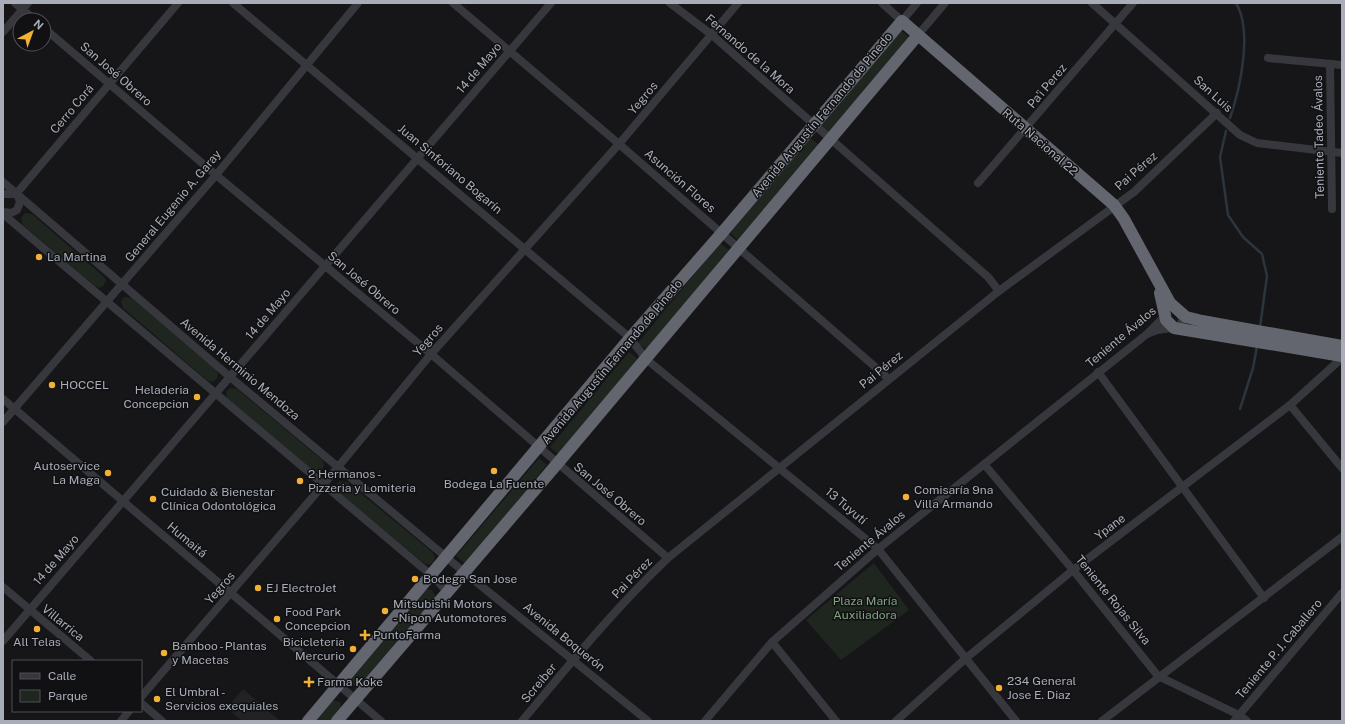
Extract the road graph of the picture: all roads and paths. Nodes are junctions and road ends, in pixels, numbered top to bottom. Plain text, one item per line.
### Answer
1 (15, 3) edge
2 (178, 3) edge
3 (233, 3) edge
4 (358, 3) edge
5 (453, 3) edge
6 (551, 3) edge
7 (670, 3) edge
8 (738, 3) edge
9 (882, 3) edge
10 (917, 3) edge
11 (945, 3) edge
12 (1092, 3) edge
13 (1133, 3) edge
14 (25, 6) edge
15 (902, 21) junction
16 (1115, 24) junction
17 (3, 32) edge
18 (52, 35) edge
19 (712, 35) junction
20 (918, 35) junction
21 (509, 51) junction
22 (1268, 58) dead end
23 (306, 64) junction
24 (1330, 64) junction
25 (1342, 65) edge
26 (109, 84) junction
27 (1217, 113) junction
28 (814, 126) junction
29 (1025, 130) junction
30 (831, 141) junction
31 (619, 144) junction
32 (1332, 152) junction
33 (1342, 153) edge
34 (418, 158) junction
35 (216, 175) junction
36 (3, 182) edge
37 (978, 183) dead end
38 (3, 194) edge
39 (16, 194) junction
40 (1114, 205) junction
41 (1332, 209) dead end
42 (3, 213) edge
43 (721, 234) junction
44 (524, 248) junction
45 (739, 249) junction
46 (324, 265) junction
47 (1156, 280) junction
48 (122, 284) junction
49 (999, 291) junction
50 (107, 302) junction
51 (1180, 313) junction
52 (1165, 316) junction
53 (1174, 328) junction
54 (1147, 334) junction
55 (1258, 337) junction
56 (630, 338) junction
57 (1342, 346) edge
58 (431, 354) junction
59 (1342, 357) edge
60 (646, 359) junction
61 (1098, 372) junction
62 (230, 377) junction
63 (889, 379) junction
64 (215, 392) junction
65 (3, 399) edge
66 (1290, 405) junction
67 (14, 408) junction
68 (3, 422) edge
69 (539, 449) junction
70 (557, 464) junction
71 (984, 464) junction
72 (337, 466) junction
73 (780, 467) junction
74 (1342, 468) edge
75 (324, 484) junction
76 (1182, 488) junction
77 (122, 502) junction
78 (1342, 537) edge
79 (878, 549) junction
80 (447, 558) junction
81 (668, 558) junction
82 (1073, 570) junction
83 (464, 572) junction
84 (431, 575) junction
85 (3, 587) edge
86 (448, 592) junction
87 (232, 593) junction
88 (1342, 593) edge
89 (1264, 598) junction
90 (1335, 601) junction
91 (1342, 607) edge
92 (29, 610) junction
93 (3, 641) edge
94 (772, 642) junction
95 (574, 659) junction
96 (965, 659) junction
97 (90, 660) edge
98 (1158, 676) junction
99 (338, 685) junction
100 (142, 696) edge
101 (355, 700) junction
102 (142, 703) edge
103 (128, 712) edge
104 (1237, 718) edge
105 (121, 721) edge
106 (162, 721) edge
107 (308, 721) edge
108 (337, 721) edge
109 (381, 721) edge
110 (522, 721) edge
111 (648, 721) edge
112 (705, 721) edge
113 (836, 721) edge
114 (896, 721) edge
115 (1016, 721) edge
116 (1102, 721) edge
117 (1247, 721) edge

1 - 14 street
2 - 26 street, Cerro Corá
3 - 23 street, Juan Sinforiano Bogarín
4 - 23 street, General Eugenio A. Garay
5 - 21 street, Asunción Flores
6 - 21 street, 14 de Mayo
7 - 19 street, Fernando de la Mora
8 - 19 street, Yegros
9 - 15 street
10 - 15 street, Avenida Augustín Fernando de Pinedo
11 - 20 street, Avenida Augustín Fernando de Pinedo
12 - 16 street, San Luis
13 - 16 street, Pa'i Perez
14 - 17 street
15 - 20 highway, Ruta Nacional 22
15 - 28 highway, Avenida Augustín Fernando de Pinedo
16 - 27 street, San Luis
16 - 29 street, Pa'i Perez
18 - 26 street, San José Obrero
19 - 28 street, Fernando de la Mora
19 - 31 street, Yegros
20 - 29 highway, Ruta Nacional 22
20 - 30 highway, Avenida Augustín Fernando de Pinedo
21 - 31 street, Asunción Flores
21 - 34 street, 14 de Mayo
22 - 24 street
23 - 34 street, Juan Sinforiano Bogarín
23 - 35 street, General Eugenio A. Garay
24 - 25 street
24 - 32 street, Teniente Tadeo Ávalos
26 - 35 street, San José Obrero
26 - 39 street, Cerro Corá
27 - 32 street, San Luis
27 - 40 street, Pai Pérez
28 - 30 street, Fernando de la Mora
28 - 43 highway, Avenida Augustín Fernando de Pinedo
29 - 37 street, Pa'i Perez
29 - 40 highway, Ruta Nacional 22
30 - 45 highway, Avenida Augustín Fernando de Pinedo
30 - 49 street, Fernando de la Mora
31 - 43 street, Asunción Flores
31 - 44 street, Yegros
32 - 33 street, San Luis
32 - 41 street, Teniente Tadeo Ávalos
34 - 44 street, Juan Sinforiano Bogarín
34 - 46 street, 14 de Mayo
35 - 46 street, San José Obrero
35 - 48 street, General Eugenio A. Garay
36 - 39 street, Avenida Herminio Mendoza
38 - 39 street
39 - 42 street
39 - 48 street, Avenida Herminio Mendoza
40 - 47 highway, Ruta Nacional 22
40 - 49 street, Pai Pérez
42 - 50 street
43 - 45 street, Asunción Flores
43 - 56 highway, Avenida Augustín Fernando de Pinedo
44 - 56 street, Juan Sinforiano Bogarín
44 - 58 street, Yegros
45 - 60 highway, Avenida Augustín Fernando de Pinedo
45 - 63 street, Asunción Flores
46 - 58 street, San José Obrero
46 - 62 street, 14 de Mayo
47 - 51 highway, Ruta Nacional 22
47 - 52 highway, Ruta Nacional 22
48 - 50 street, General Eugenio A. Garay
48 - 62 street, Avenida Herminio Mendoza
49 - 63 street, Pai Pérez
50 - 64 street
50 - 67 street, General Eugenio A. Garay
51 - 52 street, Teniente Ávalos
51 - 53 street
51 - 55 highway, Ruta Nacional 22
52 - 53 highway, Ruta Nacional 22
52 - 54 street, Teniente Ávalos
53 - 54 street
53 - 55 highway, Ruta Nacional 22
54 - 61 street, Teniente Ávalos
55 - 57 highway, Ruta Nacional 22
55 - 59 highway, Ruta Nacional 22
56 - 60 street, Juan Sinforiano Bogarín
56 - 69 highway, Avenida Augustín Fernando de Pinedo
58 - 69 street, San José Obrero
58 - 72 street, Yegros
59 - 66 street, Ypane
60 - 70 highway, Avenida Augustín Fernando de Pinedo
60 - 73 street, 13 Tuyutí
61 - 71 street, Teniente Ávalos
61 - 76 street
62 - 64 street, 14 de Mayo
62 - 72 street, Avenida Herminio Mendoza
63 - 73 street, Pai Pérez
64 - 75 street
64 - 77 street, 14 de Mayo
65 - 67 street, Humaitá
66 - 74 street
66 - 76 street, Ypane
67 - 68 street, General Eugenio A. Garay
67 - 77 street, Humaitá
69 - 70 street, San José Obrero
69 - 80 highway, Avenida Augustín Fernando de Pinedo
70 - 81 street, San José Obrero
70 - 83 highway, Avenida Augustín Fernando de Pinedo
71 - 79 street, Teniente Ávalos
71 - 82 street, Teniente Rojas Silva
72 - 75 street, Yegros
72 - 80 street, Avenida Herminio Mendoza
73 - 79 street, 13 Tuyutí
73 - 81 street, Pai Pérez
75 - 84 street
75 - 87 street, Yegros
76 - 82 street, Ypane
76 - 89 street
77 - 87 street, Humaitá
77 - 92 street, 14 de Mayo
78 - 89 street
79 - 94 street, Teniente Ávalos
79 - 96 street, 13 Tuyutí
80 - 83 street, Avenida Herminio Mendoza
80 - 84 highway, Avenida Augustín Fernando de Pinedo
81 - 95 street, Pai Pérez
82 - 96 street, Ypane
82 - 98 street, Teniente Rojas Silva
83 - 86 highway, Avenida Augustín Fernando de Pinedo
83 - 95 street, Avenida Boquerón
84 - 86 street
84 - 99 highway, Avenida Augustín Fernando de Pinedo
85 - 92 street, Villarrica
86 - 101 highway, Avenida Augustín Fernando de Pinedo
87 - 99 street, Humaitá
87 - 100 street, Yegros
88 - 90 street, Teniente P. J. Caballero
89 - 98 street
90 - 91 street
90 - 104 street, Teniente P. J. Caballero
92 - 93 street, 14 de Mayo
92 - 97 street, Villarrica
94 - 112 street, Teniente Ávalos
94 - 113 street
95 - 110 street, Screiber
95 - 111 street, Avenida Boquerón
96 - 114 street, Ypane
96 - 115 street, 13 Tuyutí
98 - 104 street, Teniente Rojas Silva
98 - 116 street
99 - 101 street, Humaitá
99 - 107 highway, Avenida Augustín Fernando de Pinedo
101 - 108 highway, Avenida Augustín Fernando de Pinedo
101 - 109 street, Humaitá
102 - 106 street
103 - 105 street
104 - 117 street, Teniente Rojas Silva

